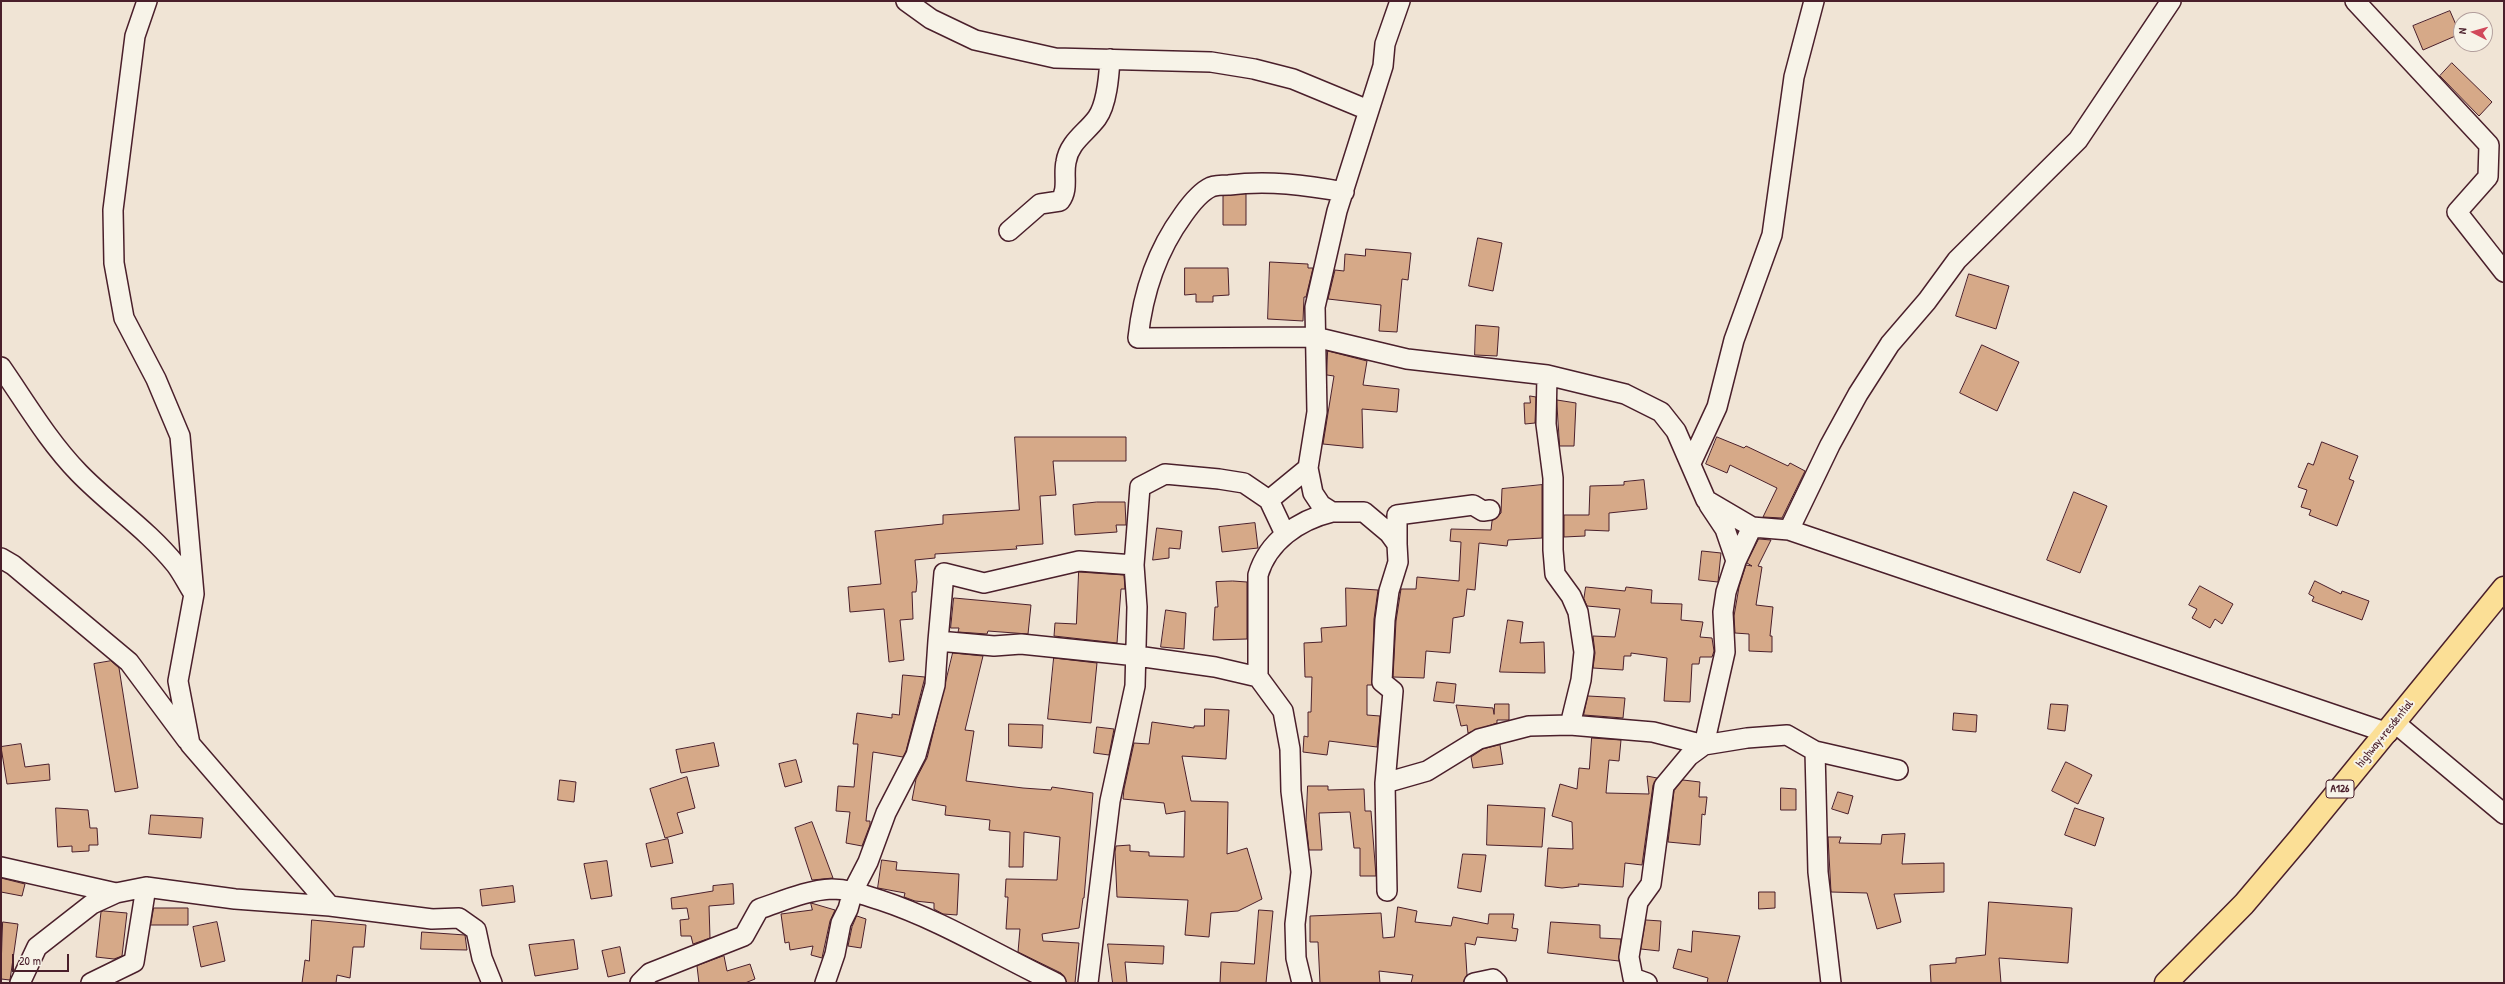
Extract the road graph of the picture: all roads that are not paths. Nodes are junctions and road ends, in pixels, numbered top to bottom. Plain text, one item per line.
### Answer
1 (147, 1) edge
2 (906, 1) edge
3 (1400, 1) edge
4 (1814, 1) edge
5 (2171, 1) edge
6 (2355, 1) edge
7 (1110, 59) junction
8 (1368, 110) junction
9 (1344, 192) junction
10 (1009, 231) dead end
11 (2504, 272) edge
12 (1315, 337) junction
13 (1, 367) edge
14 (1547, 375) junction
15 (1691, 463) junction
16 (1308, 468) junction
17 (1269, 500) junction
18 (1706, 500) junction
19 (1490, 510) dead end
20 (1332, 512) junction
21 (1752, 527) junction
22 (1789, 530) junction
23 (1285, 534) junction
24 (1397, 544) junction
25 (1, 558) edge
26 (1736, 561) junction
27 (1134, 565) junction
28 (2504, 588) edge
29 (194, 594) junction
30 (938, 641) junction
31 (1137, 656) junction
32 (1258, 677) junction
33 (1570, 725) junction
34 (2391, 727) junction
35 (190, 744) junction
36 (1704, 745) junction
37 (1815, 751) junction
38 (1898, 770) dead end
39 (1385, 783) junction
40 (2504, 814) edge
41 (1, 866) edge
42 (146, 887) junction
43 (853, 891) junction
44 (1387, 891) dead end
45 (116, 893) junction
46 (330, 906) junction
47 (2168, 982) edge
48 (20, 983) edge
49 (91, 983) edge
50 (492, 983) edge
51 (640, 983) edge
52 (825, 983) edge
53 (1056, 983) edge
54 (1088, 983) edge
55 (1302, 983) edge
56 (1474, 983) edge
57 (1497, 983) edge
58 (1647, 983) edge
59 (1831, 983) edge

1 - 29 street
2 - 7 street
3 - 8 street
4 - 15 street
5 - 22 street
6 - 11 street
7 - 8 street
7 - 10 street
8 - 9 street
9 - 12 street
9 - 12 street
12 - 14 street
12 - 16 street
13 - 29 street
14 - 15 street
14 - 33 street
15 - 18 street
16 - 17 street
16 - 20 street
17 - 23 street
17 - 27 street
18 - 21 street
18 - 26 street
19 - 24 street
20 - 23 street
20 - 24 street
21 - 22 street
21 - 26 street
22 - 34 street
23 - 32 street
24 - 39 street
25 - 35 street
26 - 36 street
27 - 30 street
27 - 31 street
28 - 34 highway, highway+resdential / A126
29 - 35 street
30 - 31 street
30 - 43 street
31 - 32 street
31 - 54 street
32 - 55 street
33 - 36 street
33 - 39 street
34 - 40 street
34 - 47 highway, highway+resdential / A126
35 - 46 street
36 - 37 street
36 - 58 street
37 - 38 street
37 - 59 street
39 - 44 street
41 - 45 street
42 - 45 street
42 - 46 street
42 - 49 street
43 - 51 street
43 - 52 street
43 - 53 street
45 - 48 street
46 - 50 street
56 - 57 street

